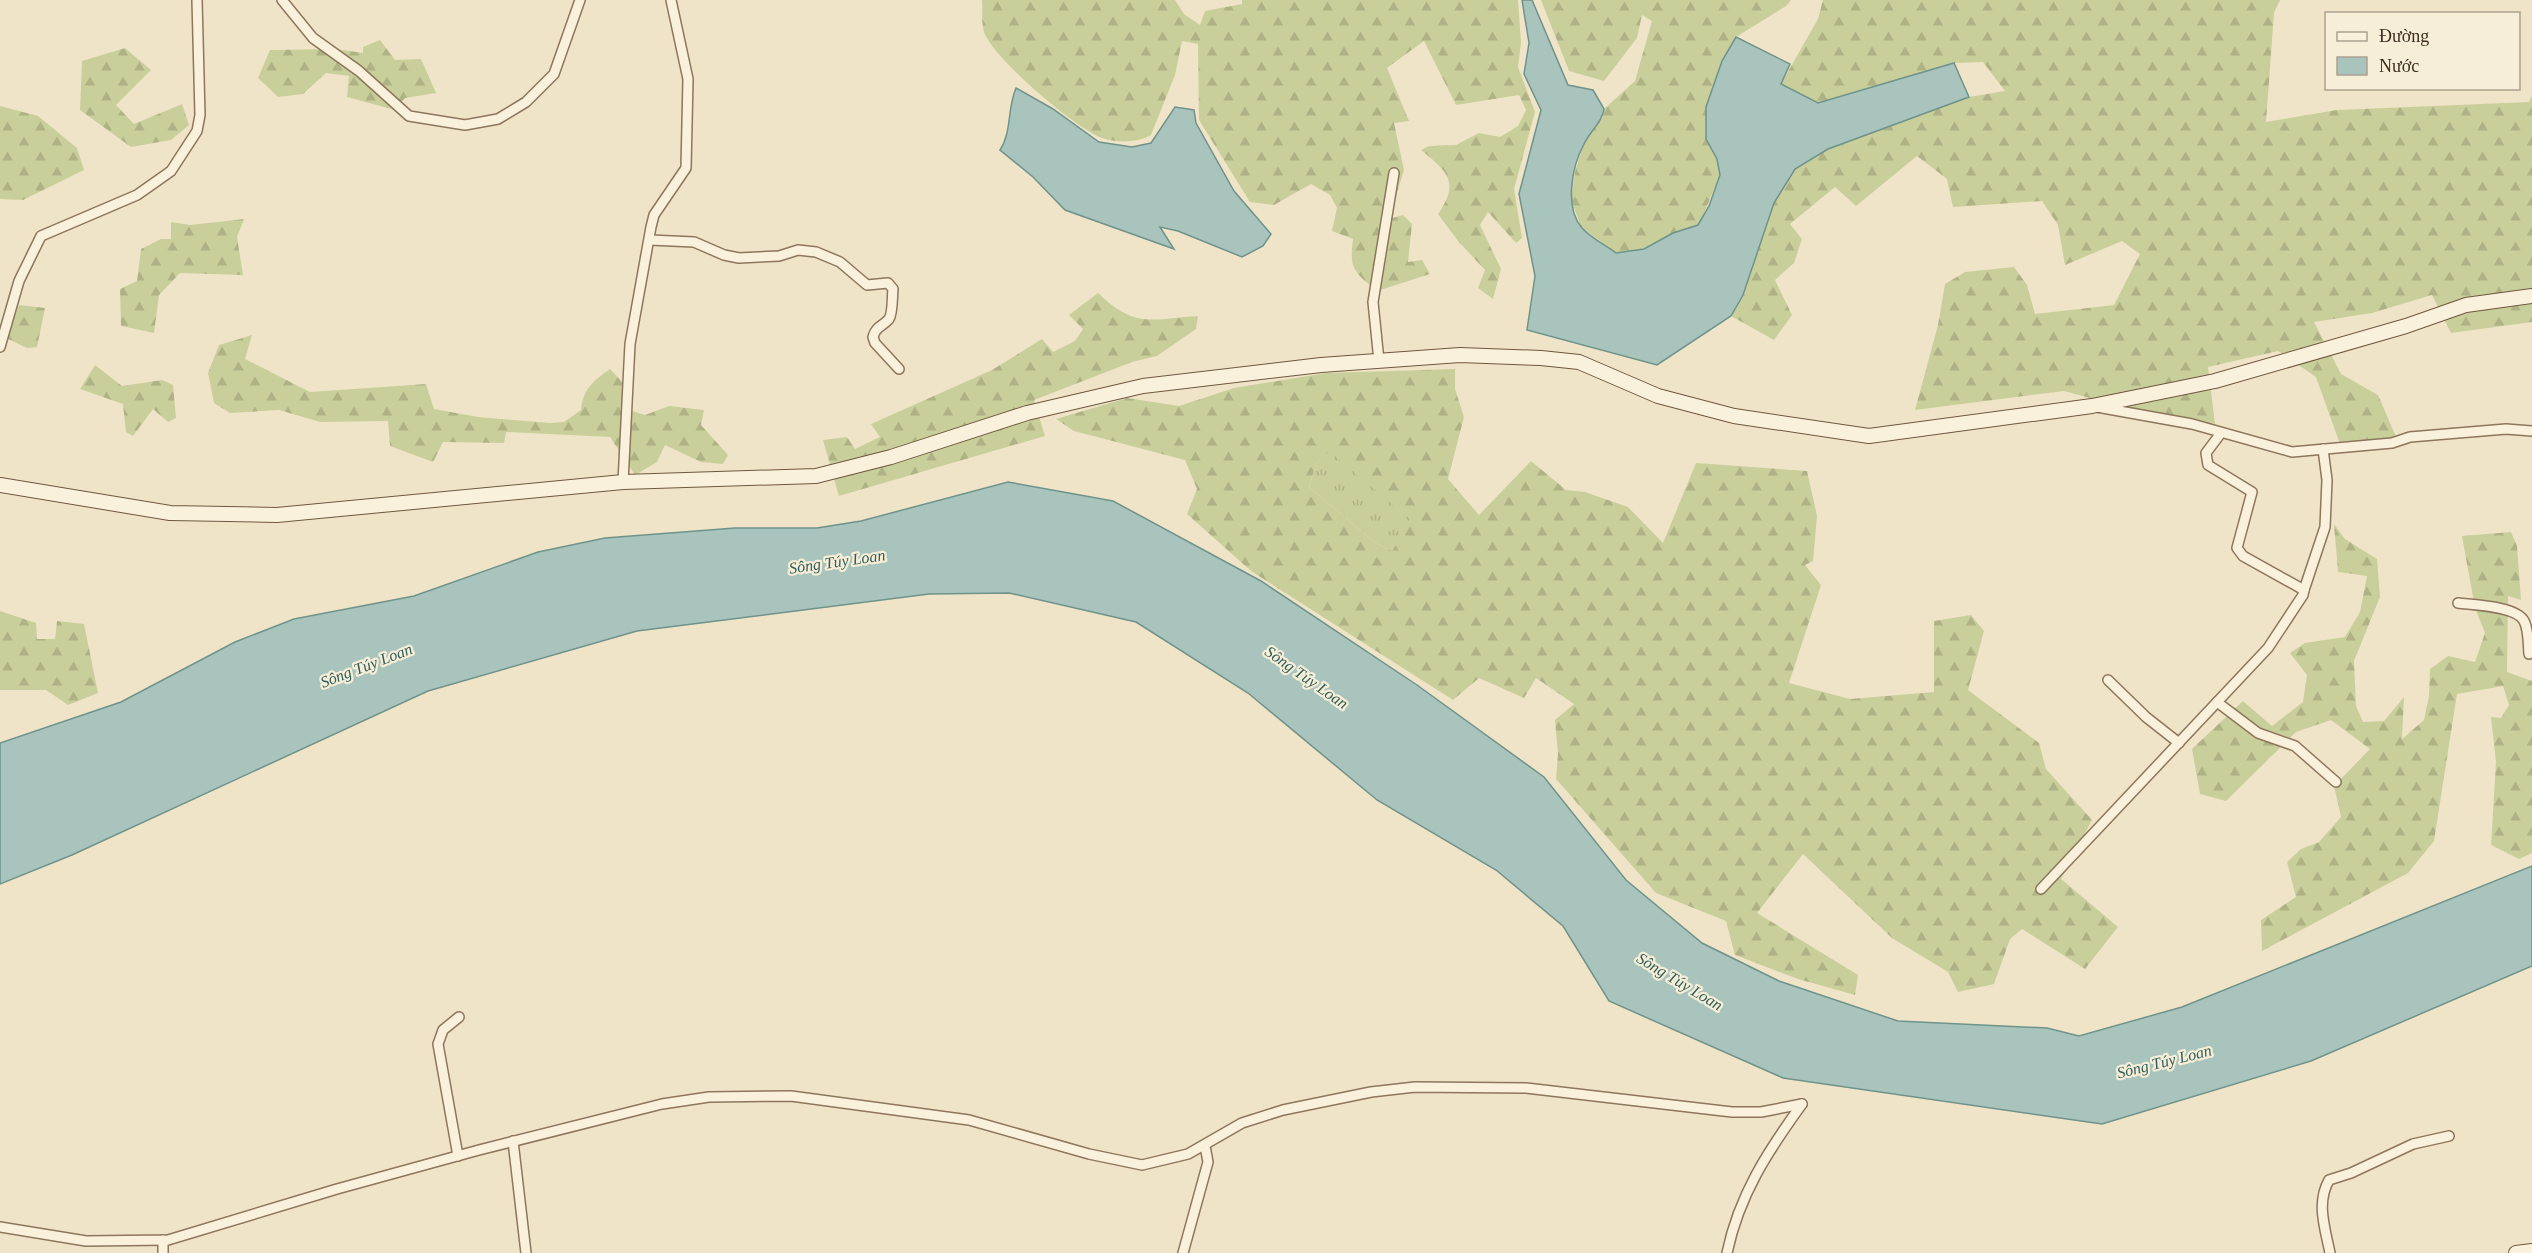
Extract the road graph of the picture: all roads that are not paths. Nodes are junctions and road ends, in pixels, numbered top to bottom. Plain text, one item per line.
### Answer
1 (197, 0) edge
2 (282, 0) edge
3 (580, 0) edge
4 (671, 0) edge
5 (1394, 173) dead end
6 (650, 240) junction
7 (2532, 296) edge
8 (0, 347) edge
9 (1379, 361) junction
10 (899, 369) dead end
11 (2092, 406) junction
12 (2532, 430) edge
13 (2221, 433) junction
14 (2323, 449) junction
15 (623, 482) junction
16 (0, 485) edge
17 (2304, 590) junction
18 (2457, 603) dead end
19 (2529, 654) dead end
20 (2108, 680) dead end
21 (2217, 702) junction
22 (2179, 743) junction
23 (2336, 782) dead end
24 (2041, 889) dead end
25 (459, 1017) dead end
26 (2449, 1136) dead end
27 (513, 1141) junction
28 (1205, 1146) junction
29 (458, 1156) junction
30 (0, 1227) edge
31 (163, 1240) junction
32 (2532, 1251) edge
33 (164, 1253) edge
34 (526, 1253) edge
35 (1183, 1253) edge
36 (1727, 1253) edge
37 (2330, 1253) edge
38 (2516, 1253) edge

1 - 8 street
2 - 3 street
4 - 6 street
5 - 9 street
6 - 10 street
6 - 15 street
7 - 11 street
9 - 11 street
9 - 15 street
11 - 13 street
12 - 14 street
13 - 14 street
13 - 17 street
14 - 17 street
15 - 16 street
17 - 21 street
18 - 19 street
20 - 22 street
21 - 22 street
21 - 23 street
22 - 24 street
25 - 29 street
26 - 37 street
27 - 28 street
27 - 29 street
27 - 34 street
28 - 35 street
28 - 36 street
29 - 31 street
30 - 31 street
31 - 33 street
32 - 38 street

